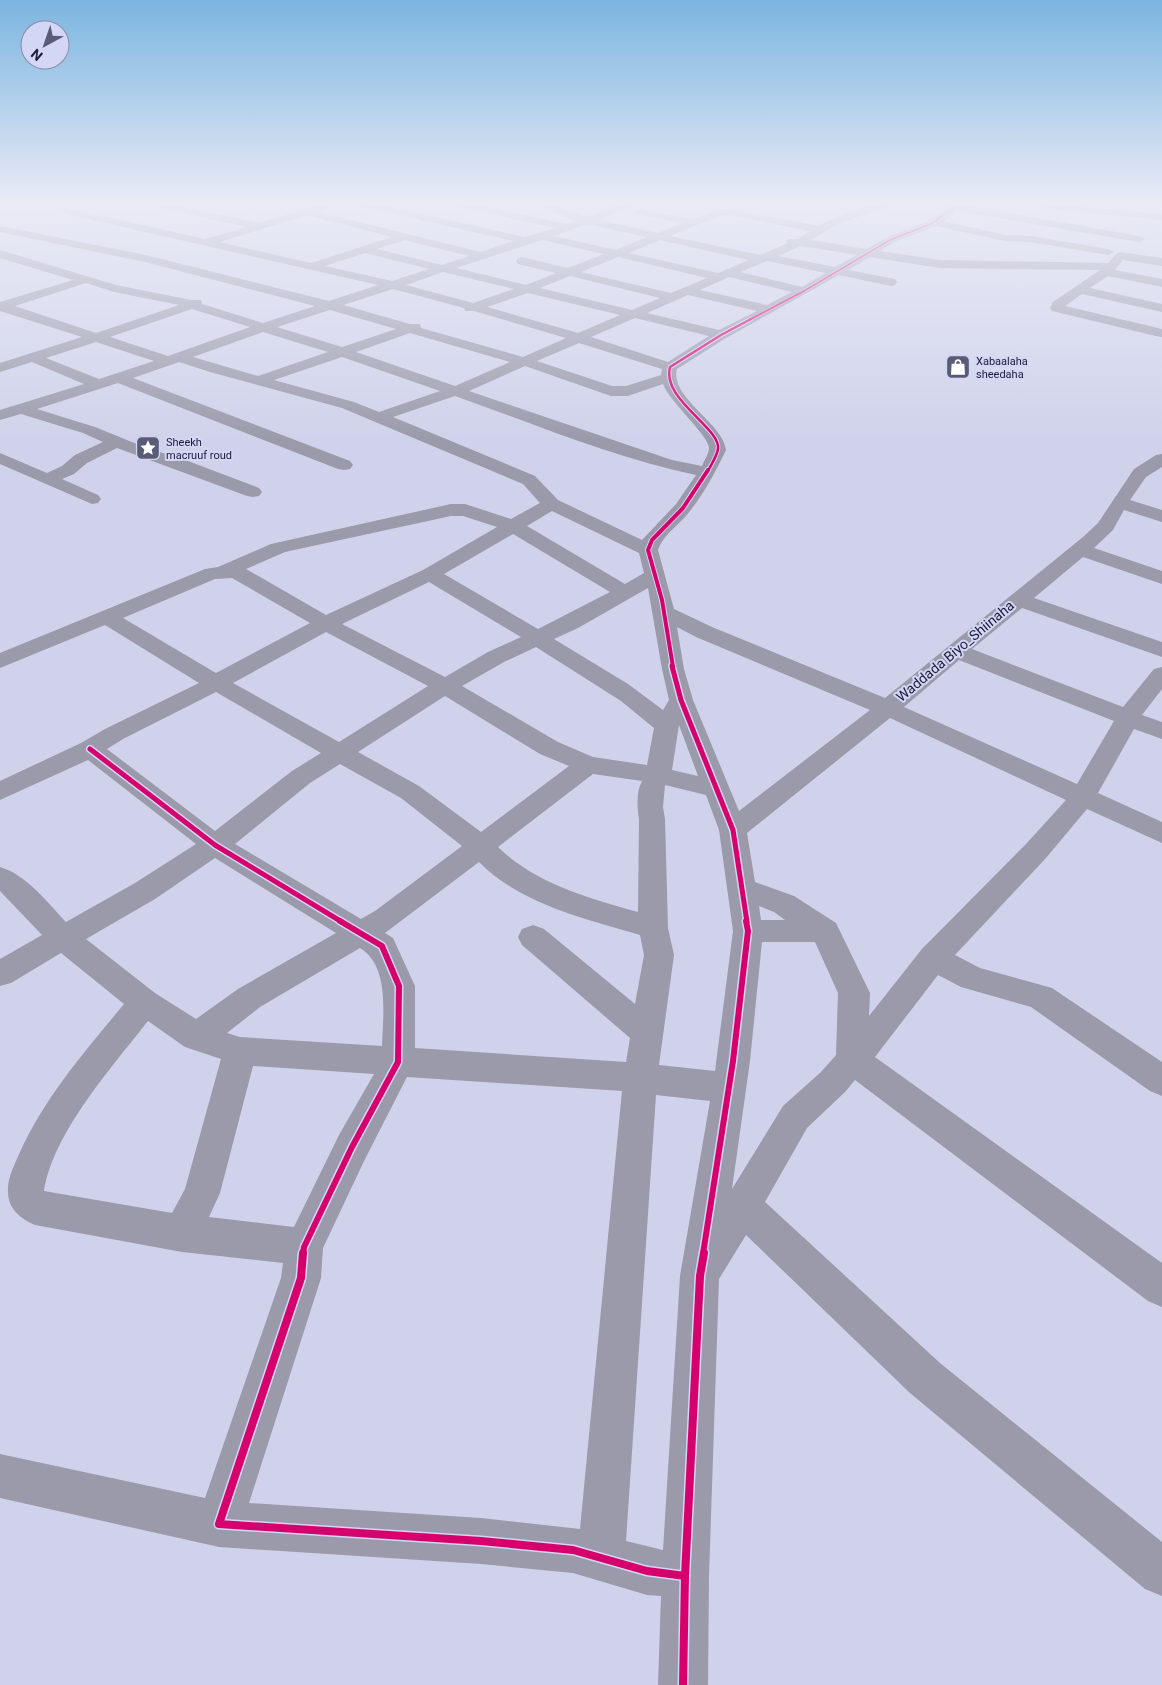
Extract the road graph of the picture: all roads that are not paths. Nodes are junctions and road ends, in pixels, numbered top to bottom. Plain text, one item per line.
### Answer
1 (38, 283) edge
2 (73, 283) edge
3 (101, 283) edge
4 (242, 283) edge
5 (260, 283) edge
6 (383, 283) edge
7 (400, 283) edge
8 (499, 283) edge
9 (542, 283) edge
10 (615, 283) edge
11 (706, 283) edge
12 (762, 283) edge
13 (819, 283) edge
14 (1091, 283) edge
15 (252, 285) junction
16 (393, 285) junction
17 (54, 288) junction
18 (527, 289) junction
19 (1080, 290) junction
20 (687, 291) junction
21 (804, 291) junction
22 (671, 297) junction
23 (190, 305) junction
24 (0, 306) edge
25 (331, 306) junction
26 (474, 307) junction
27 (1162, 308) edge
28 (767, 310) junction
29 (634, 314) junction
30 (446, 316) dead end
31 (428, 322) dead end
32 (264, 327) junction
33 (410, 328) junction
34 (1161, 333) edge
35 (721, 335) junction
36 (97, 337) junction
37 (581, 338) junction
38 (0, 351) edge
39 (342, 352) junction
40 (29, 359) junction
41 (174, 359) junction
42 (526, 362) junction
43 (0, 368) edge
44 (669, 372) junction
45 (119, 378) junction
46 (258, 381) junction
47 (99, 385) junction
48 (456, 391) junction
49 (0, 400) edge
50 (20, 408) junction
51 (0, 415) edge
52 (378, 417) junction
53 (117, 442) junction
54 (0, 458) edge
55 (344, 465) dead end
56 (1158, 465) edge
57 (707, 472) junction
58 (47, 479) junction
59 (252, 492) dead end
60 (92, 499) dead end
61 (1119, 503) junction
62 (551, 504) junction
63 (1162, 516) edge
64 (513, 526) junction
65 (1079, 549) junction
66 (651, 563) junction
67 (223, 572) junction
68 (430, 574) junction
69 (1162, 578) edge
70 (625, 592) junction
71 (1018, 599) junction
72 (663, 612) junction
73 (106, 617) junction
74 (326, 624) junction
75 (538, 638) junction
76 (1162, 650) edge
77 (956, 651) junction
78 (0, 661) edge
79 (1162, 674) edge
80 (216, 683) junction
81 (445, 686) junction
82 (886, 708) junction
83 (674, 713) junction
84 (1128, 718) junction
85 (1162, 731) edge
86 (90, 749) junction
87 (338, 753) junction
88 (588, 765) junction
89 (658, 775) junction
90 (718, 789) junction
91 (0, 791) edge
92 (1082, 798) junction
93 (733, 830) junction
94 (1162, 833) edge
95 (215, 845) junction
96 (481, 847) junction
97 (0, 877) edge
98 (741, 888) junction
99 (653, 928) junction
100 (748, 931) junction
101 (825, 931) junction
102 (359, 933) junction
103 (533, 937) dead end
104 (64, 939) junction
105 (933, 958) junction
106 (0, 974) edge
107 (144, 1002) junction
108 (647, 1033) junction
109 (198, 1037) junction
110 (240, 1051) junction
111 (852, 1059) junction
112 (398, 1062) junction
113 (640, 1078) junction
114 (1162, 1080) edge
115 (729, 1088) junction
116 (742, 1206) junction
117 (182, 1232) junction
118 (304, 1247) junction
119 (700, 1276) junction
120 (1162, 1287) edge
121 (0, 1476) edge
122 (219, 1524) junction
123 (601, 1559) junction
124 (1162, 1572) edge
125 (685, 1576) junction
126 (683, 1685) edge

1 - 17 street
2 - 17 street
3 - 23 street
4 - 15 street
5 - 15 street
6 - 16 street
7 - 16 street
8 - 18 street
9 - 18 street
10 - 22 street
11 - 20 street
12 - 21 street
13 - 21 street
14 - 19 street
15 - 23 street
15 - 25 street
16 - 25 street
16 - 26 street
17 - 24 street
18 - 26 street
18 - 29 street
19 - 27 street
19 - 34 street
20 - 22 street
20 - 28 street
21 - 28 street
22 - 29 street
23 - 32 street
23 - 36 street
24 - 36 street
25 - 32 street
25 - 33 street
26 - 30 street
26 - 37 street
28 - 35 street
29 - 35 street
29 - 37 street
31 - 33 street
32 - 39 street
32 - 41 street
33 - 39 street
33 - 42 street
35 - 44 street
36 - 40 street
36 - 41 street
37 - 42 street
37 - 44 street
38 - 40 street
39 - 46 street
39 - 48 street
40 - 43 street
40 - 47 street
41 - 45 street
41 - 46 street
42 - 44 street
42 - 48 street
44 - 57 street
45 - 47 street
45 - 55 street
46 - 52 street
47 - 50 street
48 - 52 street
48 - 57 street
49 - 50 street
50 - 51 street
50 - 53 street
52 - 62 street
53 - 58 street
53 - 59 street
54 - 58 street
56 - 61 street, Waddada Biyo_Shiinaha
57 - 66 street
58 - 60 street
61 - 63 street
61 - 65 street, Waddada Biyo_Shiinaha
62 - 64 street
62 - 66 street
64 - 67 street
64 - 68 street
64 - 70 street
65 - 69 street
65 - 71 street, Waddada Biyo_Shiinaha
66 - 70 street
66 - 72 street
67 - 73 street
67 - 74 street
68 - 74 street
68 - 75 street
70 - 75 street
71 - 76 street
71 - 77 street, Waddada Biyo_Shiinaha
72 - 82 street
72 - 83 street
73 - 78 street
73 - 80 street
74 - 80 street
74 - 81 street
75 - 81 street
75 - 83 street
77 - 82 street, Waddada Biyo_Shiinaha
77 - 84 street
79 - 84 street
80 - 86 street
80 - 87 street
81 - 87 street
81 - 88 street
82 - 92 street
82 - 93 street, Waddada Biyo_Shiinaha
83 - 89 street
83 - 90 street
84 - 85 street
84 - 92 street
86 - 91 street
86 - 95 street
87 - 95 street
87 - 96 street
88 - 89 street
88 - 96 street
89 - 90 street
89 - 99 street
90 - 93 street
92 - 94 street
92 - 105 street
93 - 98 street
95 - 102 street
95 - 104 street
96 - 99 street
96 - 102 street
97 - 104 street
98 - 100 street
98 - 101 street
99 - 108 street
100 - 101 street
100 - 115 street
101 - 111 street
102 - 109 street
102 - 112 street
103 - 108 street
104 - 106 street
104 - 107 street
105 - 111 street
105 - 114 street
107 - 109 street
107 - 117 street
108 - 113 street
109 - 110 street
110 - 112 street
110 - 117 street
111 - 116 street
111 - 120 street
112 - 113 street
112 - 118 street
113 - 115 street
113 - 123 street
115 - 119 street
116 - 119 street
116 - 124 street
117 - 118 street
118 - 122 street
119 - 125 street
121 - 122 street
122 - 123 street
123 - 125 street
125 - 126 street

